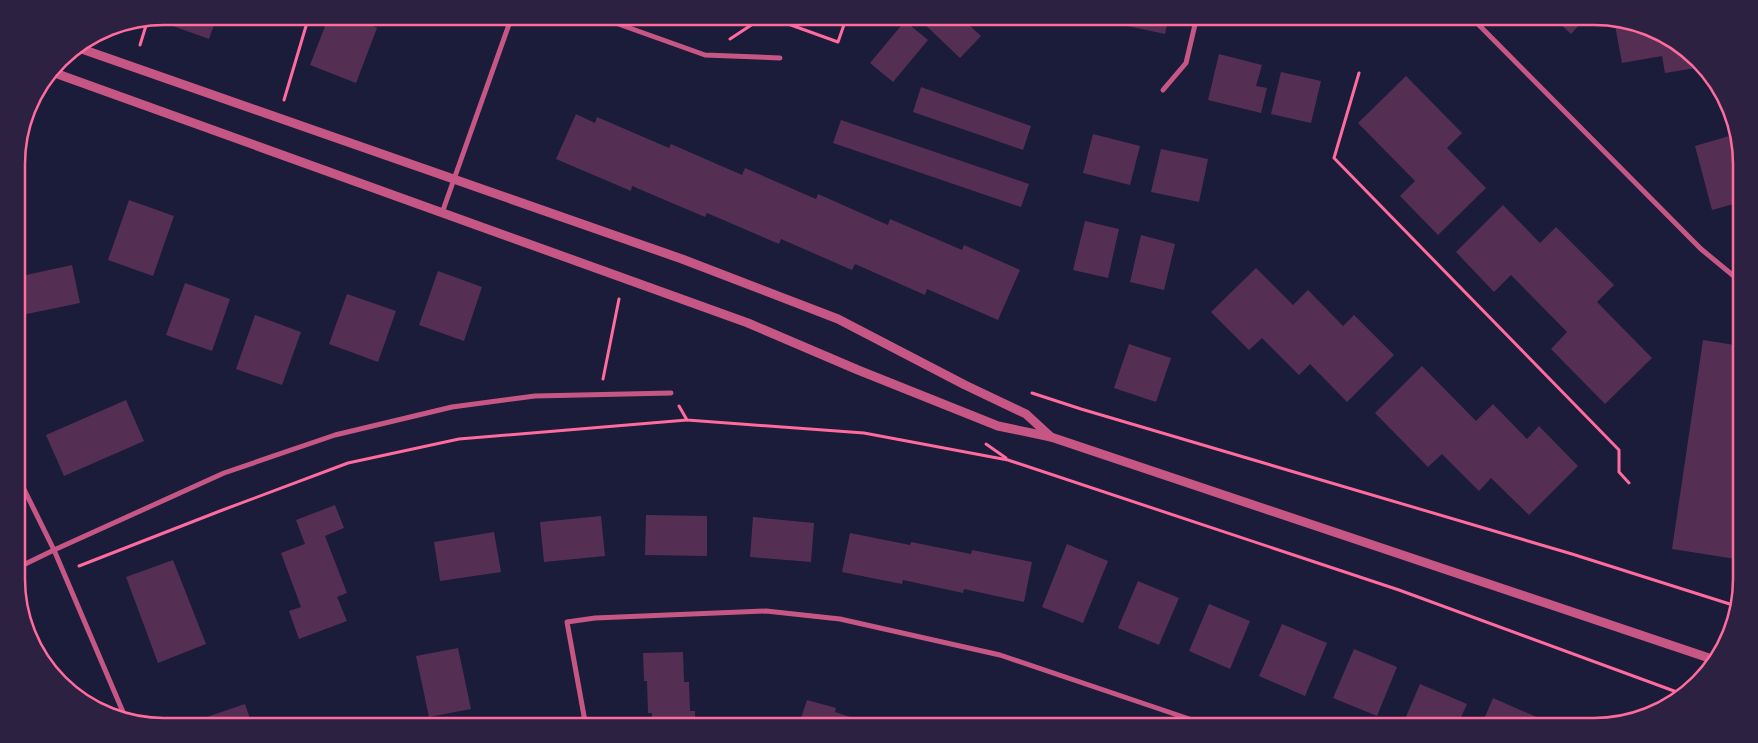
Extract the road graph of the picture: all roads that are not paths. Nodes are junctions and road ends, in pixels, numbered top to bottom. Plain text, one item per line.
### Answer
1 (509, 25) edge
2 (621, 25) edge
3 (1194, 25) edge
4 (1479, 25) edge
5 (84, 50) edge
6 (780, 58) dead end
7 (58, 74) edge
8 (1163, 90) dead end
9 (454, 180) junction
10 (442, 213) junction
11 (1733, 275) edge
12 (672, 393) road end
13 (1051, 437) junction
14 (25, 491) edge
15 (54, 550) junction
16 (25, 564) edge
17 (1708, 658) edge
18 (123, 711) edge
19 (584, 718) edge
20 (1189, 718) edge

1 - 9 street
2 - 6 street
3 - 8 street
4 - 11 street
5 - 9 street
7 - 10 street
9 - 10 street
9 - 13 street
10 - 13 street
12 - 15 street
13 - 17 street
14 - 15 street
15 - 16 street
15 - 18 street
19 - 20 street

